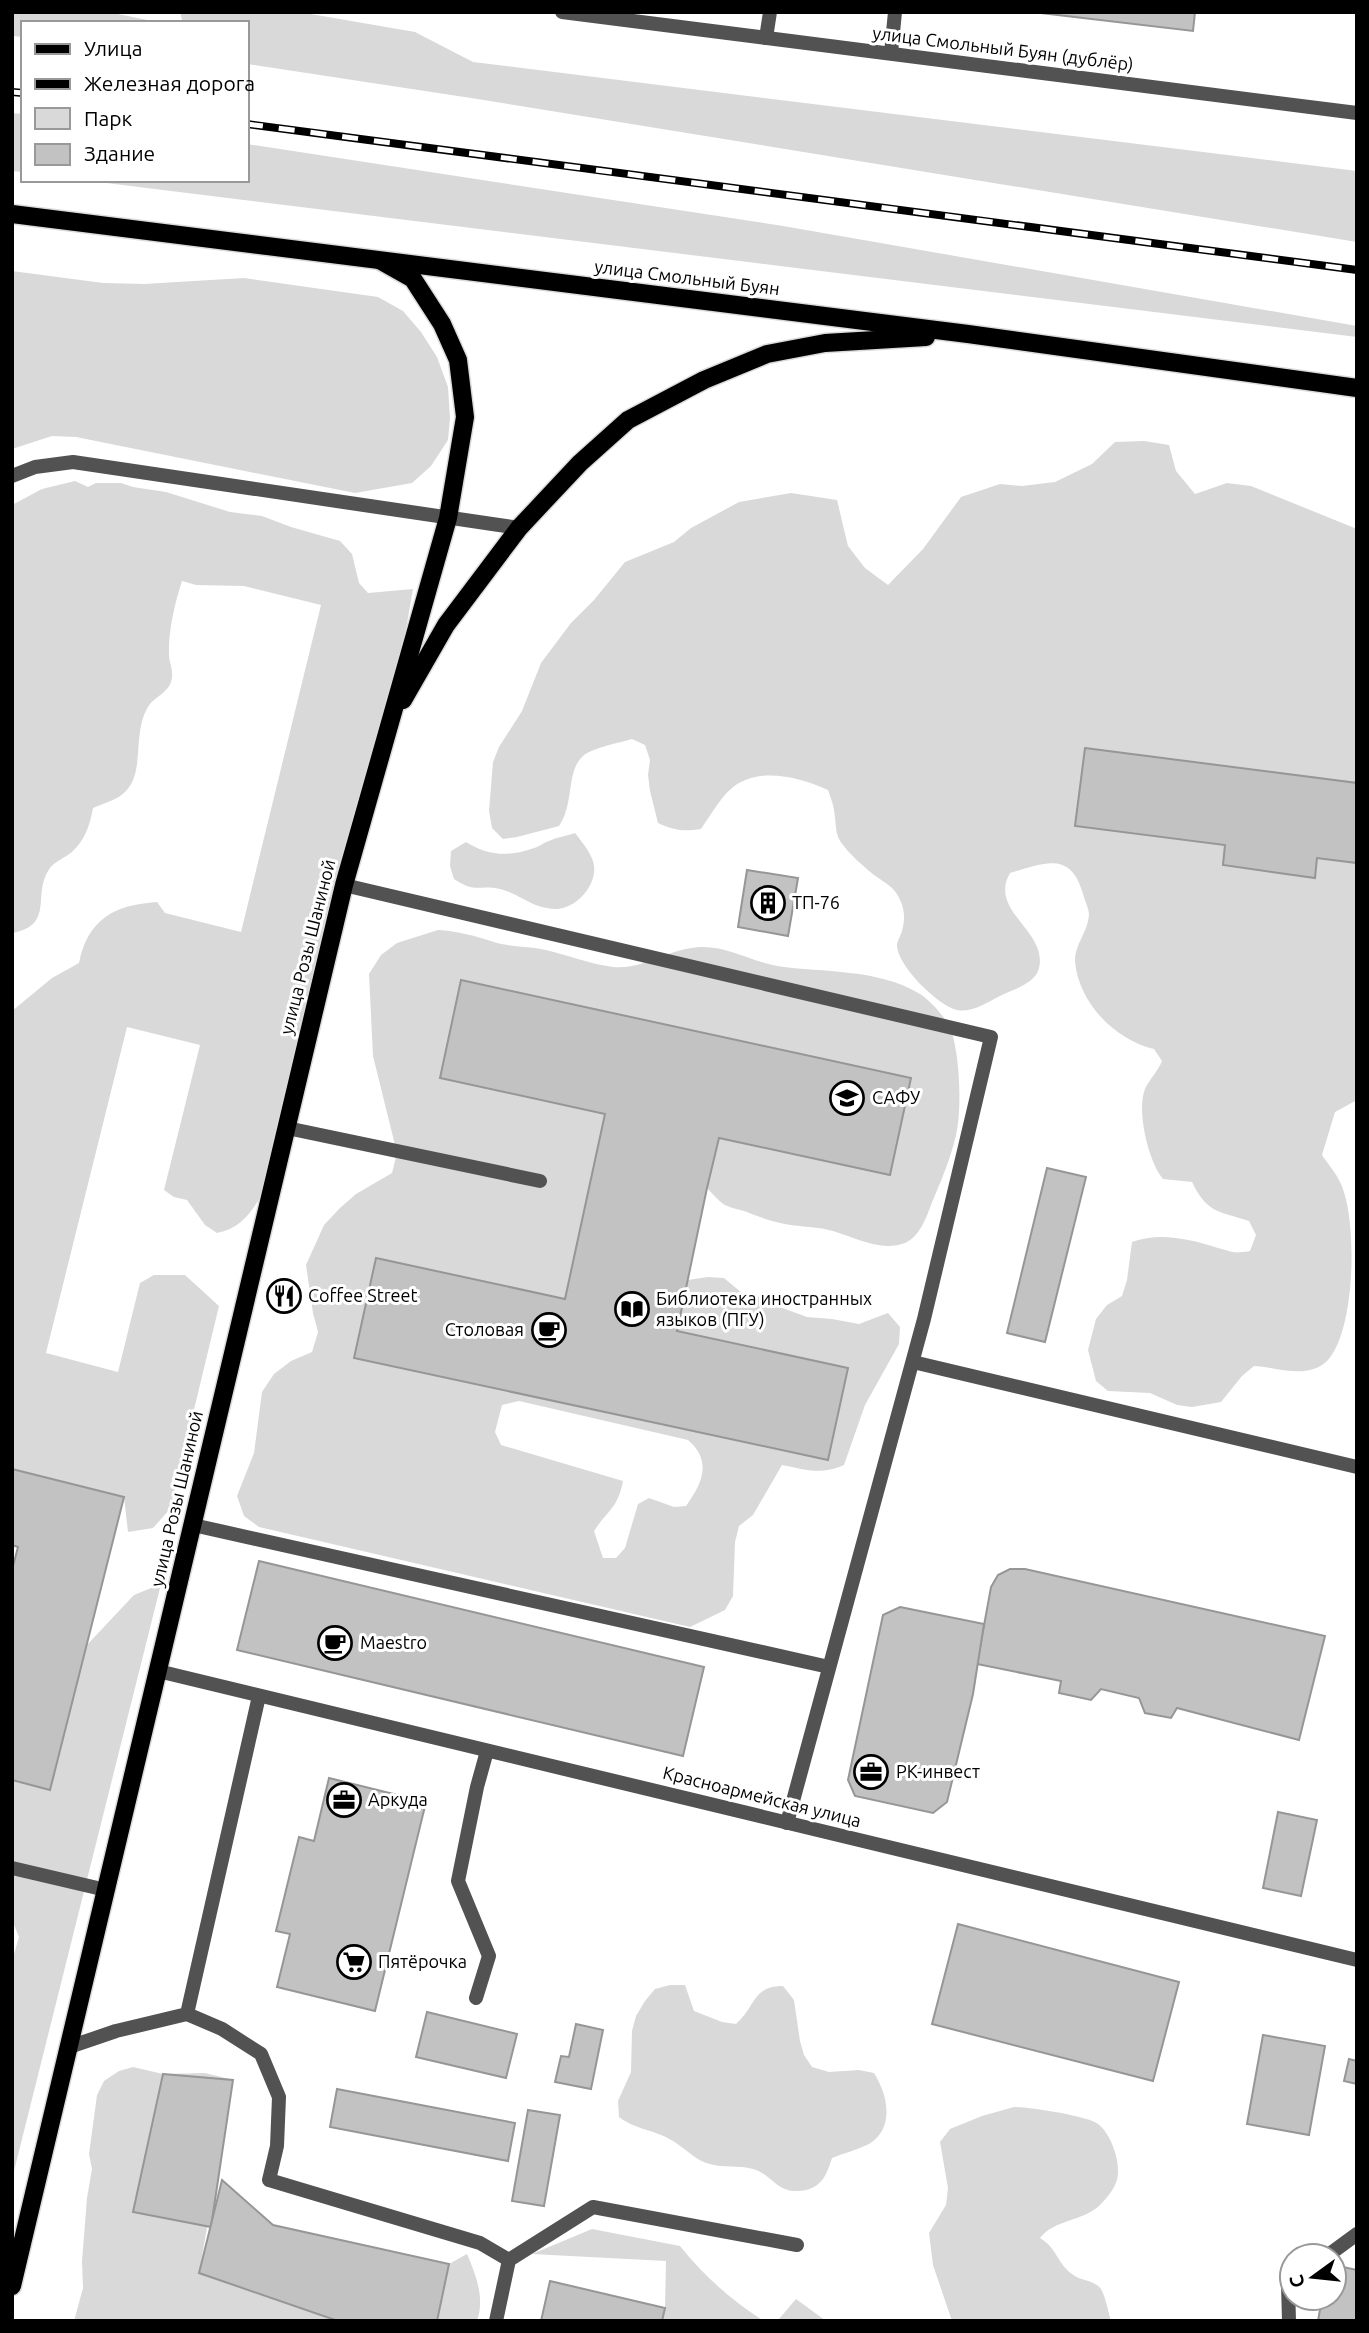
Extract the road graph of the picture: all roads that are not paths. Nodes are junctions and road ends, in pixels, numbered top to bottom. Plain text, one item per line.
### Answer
1 (562, 12) edge
2 (770, 12) edge
3 (895, 12) edge
4 (671, 19) edge
5 (766, 38) junction
6 (891, 54) junction
7 (1357, 113) edge
8 (12, 214) edge
9 (381, 261) junction
10 (968, 334) junction
11 (1357, 388) edge
12 (12, 476) edge
13 (447, 518) junction
14 (519, 528) junction
15 (389, 723) junction
16 (344, 885) junction
17 (287, 1128) junction
18 (540, 1181) dead end
19 (913, 1362) junction
20 (1357, 1467) edge
21 (192, 1525) junction
22 (829, 1667) junction
23 (158, 1671) junction
24 (259, 1696) junction
25 (487, 1751) junction
26 (786, 1823) junction
27 (12, 1868) edge
28 (106, 1890) junction
29 (1357, 1960) edge
30 (476, 1998) dead end
31 (187, 2014) junction
32 (69, 2047) junction
33 (797, 2245) dead end
34 (509, 2260) junction
35 (12, 2286) edge
36 (496, 2321) edge

1 - 4 street, улица Смольный Буян (дублёр)
2 - 5 street
3 - 6 street
4 - 5 street, улица Смольный Буян (дублёр)
5 - 6 street, улица Смольный Буян (дублёр)
6 - 7 street, улица Смольный Буян (дублёр)
8 - 9 main road, улица Смольный Буян
9 - 10 main road, улица Смольный Буян
9 - 13 main road
10 - 11 main road, улица Смольный Буян
10 - 14 main road
12 - 13 street
13 - 14 street
13 - 15 main road
14 - 15 main road
15 - 16 main road, улица Розы Шаниной
16 - 17 main road, улица Розы Шаниной
16 - 19 street
17 - 18 street
17 - 21 main road, улица Розы Шаниной
19 - 20 street
19 - 22 street
21 - 22 street
21 - 23 main road, улица Розы Шаниной
22 - 26 street
23 - 24 street, Красноармейская улица
23 - 28 main road, улица Розы Шаниной
24 - 25 street, Красноармейская улица
24 - 31 street
25 - 26 street, Красноармейская улица
25 - 30 street
26 - 29 street, Красноармейская улица
27 - 28 street
28 - 32 main road, улица Розы Шаниной
31 - 32 street
31 - 34 street
32 - 35 main road, улица Розы Шаниной
33 - 34 street
34 - 36 street

